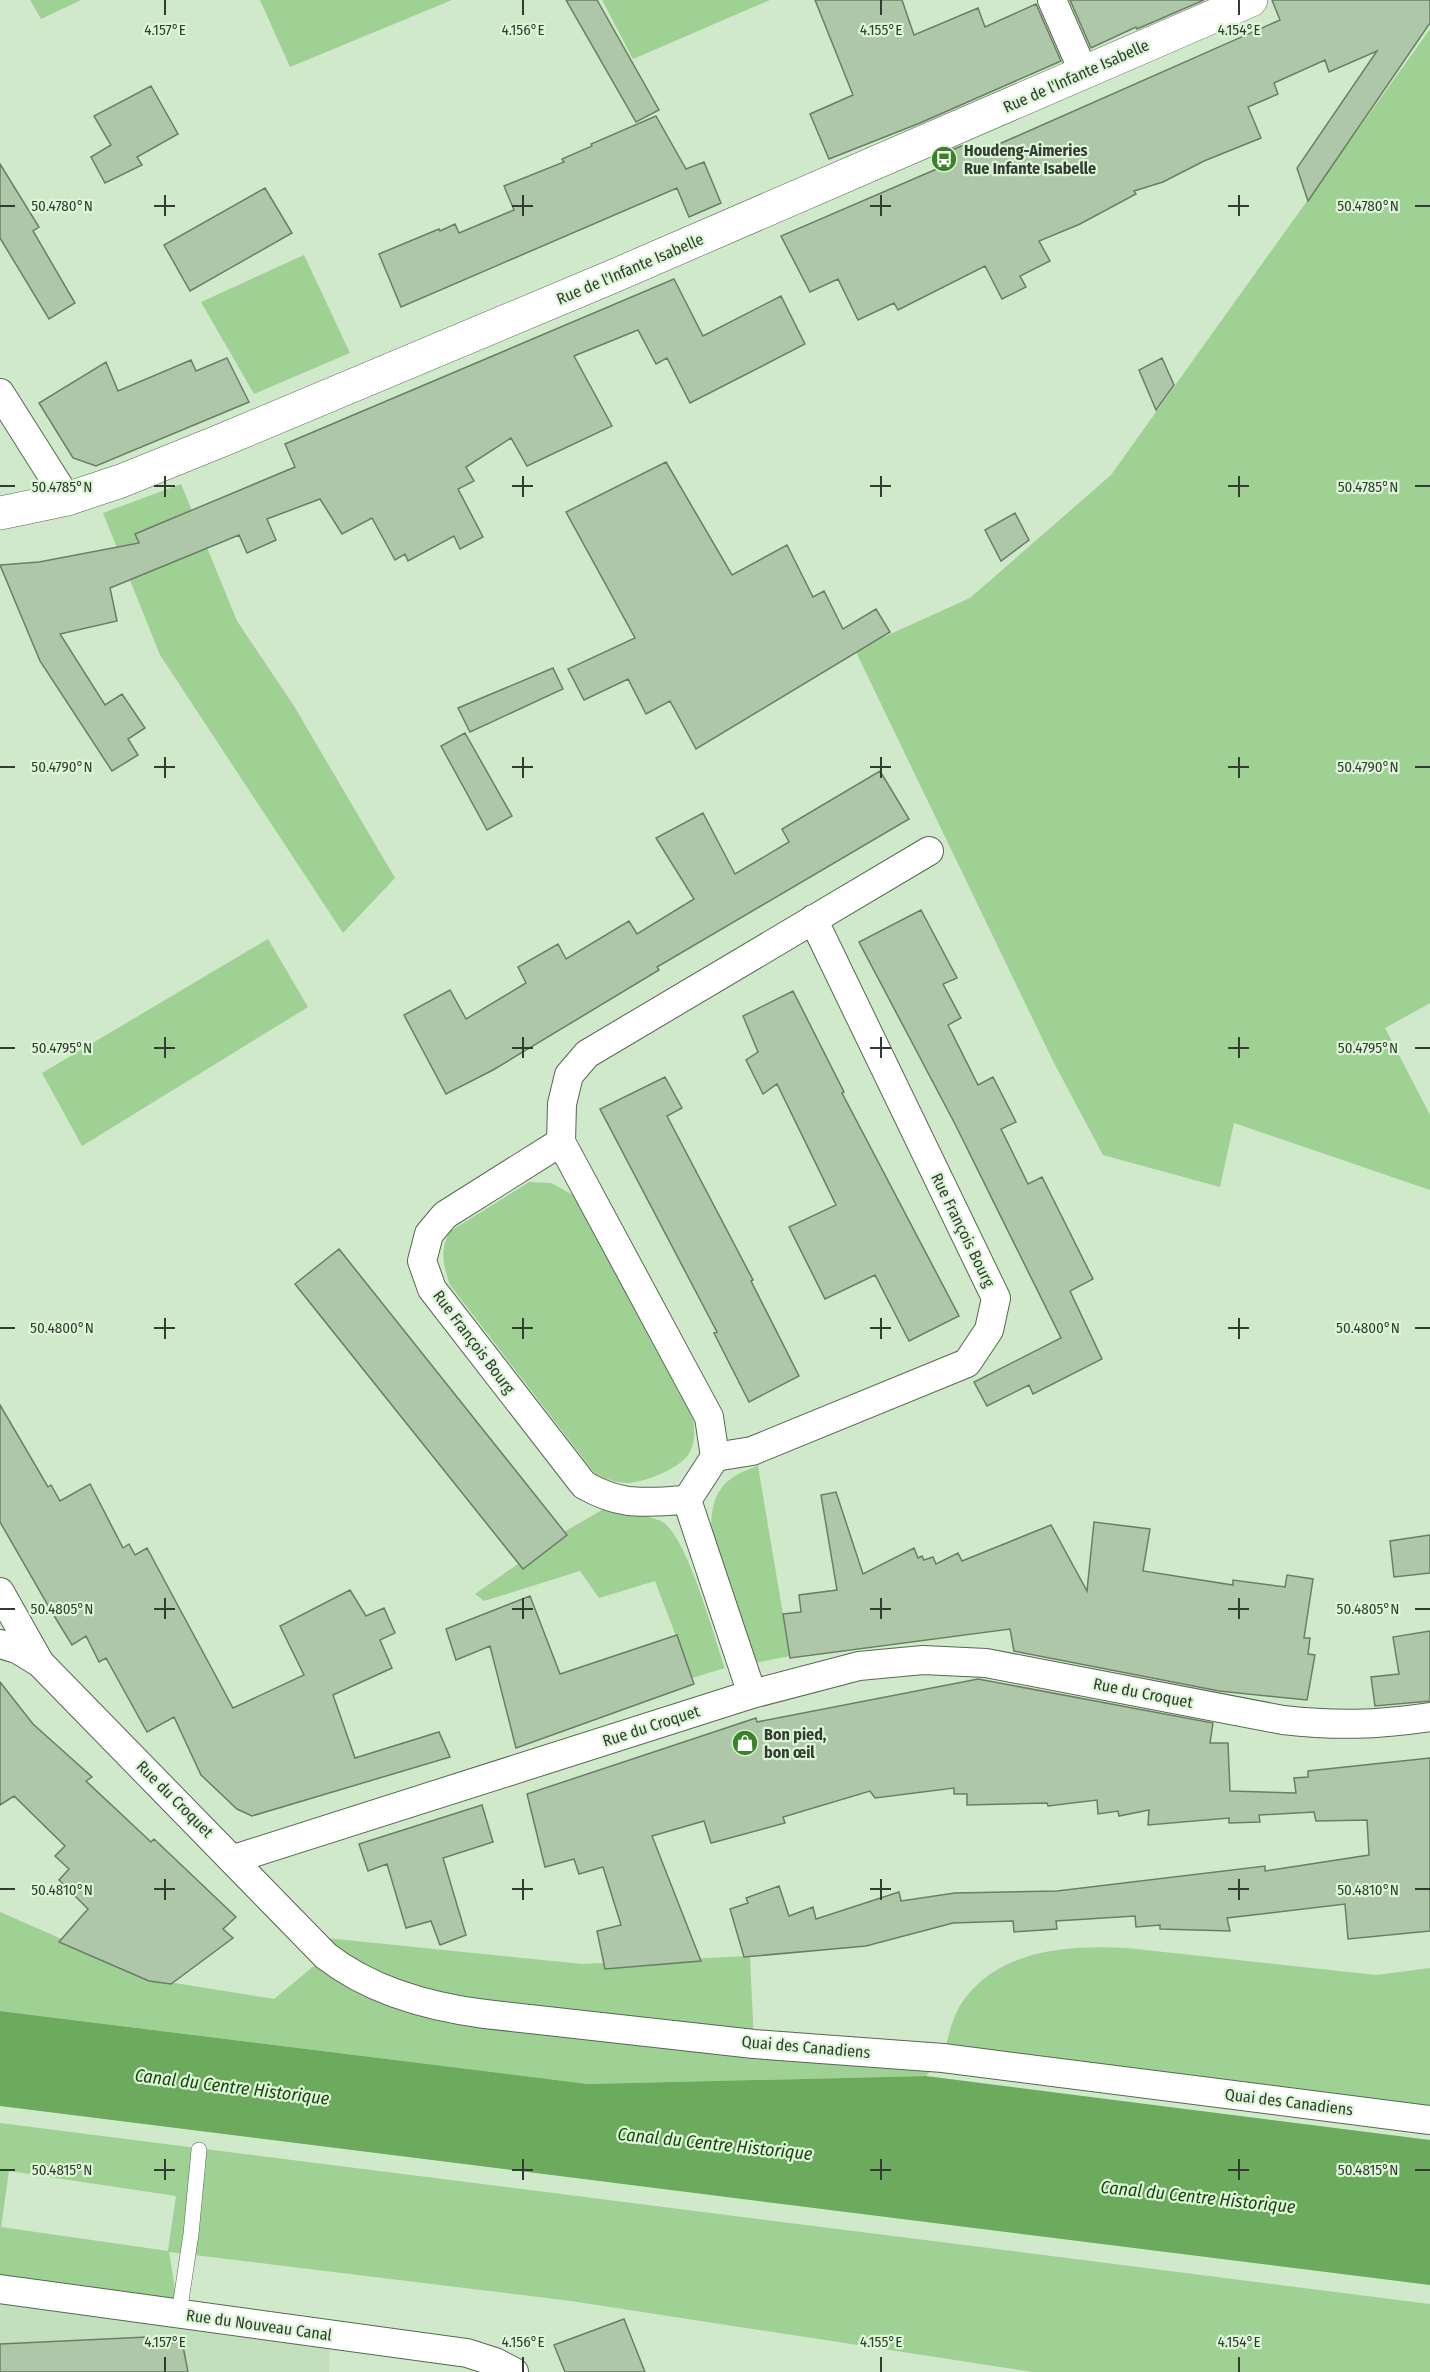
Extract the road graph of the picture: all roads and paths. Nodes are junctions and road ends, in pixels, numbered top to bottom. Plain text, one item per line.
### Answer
1 (1052, 0) edge
2 (1251, 0) edge
3 (1084, 74) junction
4 (0, 393) edge
5 (67, 499) junction
6 (0, 513) edge
7 (929, 851) dead end
8 (813, 919) junction
9 (561, 1142) junction
10 (715, 1457) junction
11 (687, 1500) junction
12 (0, 1592) edge
13 (0, 1644) edge
14 (40, 1663) junction
15 (752, 1694) junction
16 (1430, 1718) edge
17 (234, 1859) junction
18 (1430, 2120) edge
19 (199, 2150) dead end
20 (0, 2289) edge
21 (179, 2314) junction
22 (514, 2372) edge

1 - 3 street
2 - 3 street, Rue de l'Infante Isabelle
3 - 5 street, Rue de l'Infante Isabelle
4 - 5 street
5 - 6 street, Rue de l'Infante Isabelle
7 - 8 street
8 - 9 street
8 - 10 street, Rue François Bourg
9 - 10 street
9 - 11 street, Rue François Bourg
10 - 11 street
11 - 15 street
12 - 14 street, Rue du Croquet
13 - 14 street
14 - 17 street, Rue du Croquet
15 - 16 street, Rue du Croquet
15 - 17 street, Rue du Croquet
17 - 18 street, Quai des Canadiens
19 - 21 lane
20 - 21 street, Rue du Nouveau Canal
21 - 22 street, Rue du Nouveau Canal

